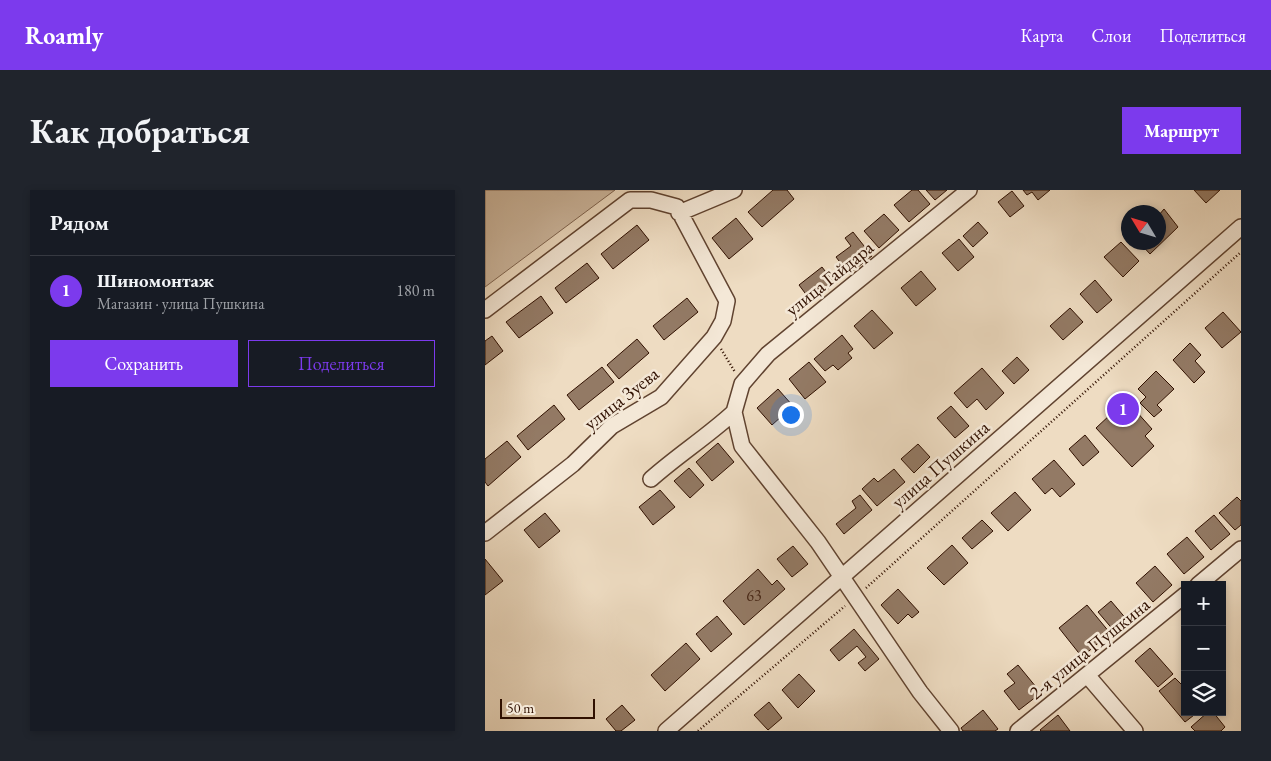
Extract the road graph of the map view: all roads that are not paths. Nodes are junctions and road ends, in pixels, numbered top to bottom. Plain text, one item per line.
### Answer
1 (734, 190) edge
2 (969, 190) edge
3 (679, 213) junction
4 (1241, 227) edge
5 (485, 310) edge
6 (734, 412) junction
7 (651, 479) dead end
8 (485, 533) edge
9 (1241, 550) edge
10 (842, 576) junction
11 (1203, 581) edge
12 (1181, 598) edge
13 (1087, 675) junction
14 (666, 731) edge
15 (951, 731) edge
16 (1018, 731) edge
17 (1135, 731) edge

1 - 3 street
2 - 6 street, улица Гайдара
3 - 5 street
3 - 8 street, улица Зуева
4 - 10 street, улица Пушкина
6 - 7 street
6 - 10 street
9 - 11 street
10 - 14 street, улица Пушкина
10 - 15 street
12 - 13 street, 2-я улица Пушкина
13 - 16 street, 2-я улица Пушкина
13 - 17 street

